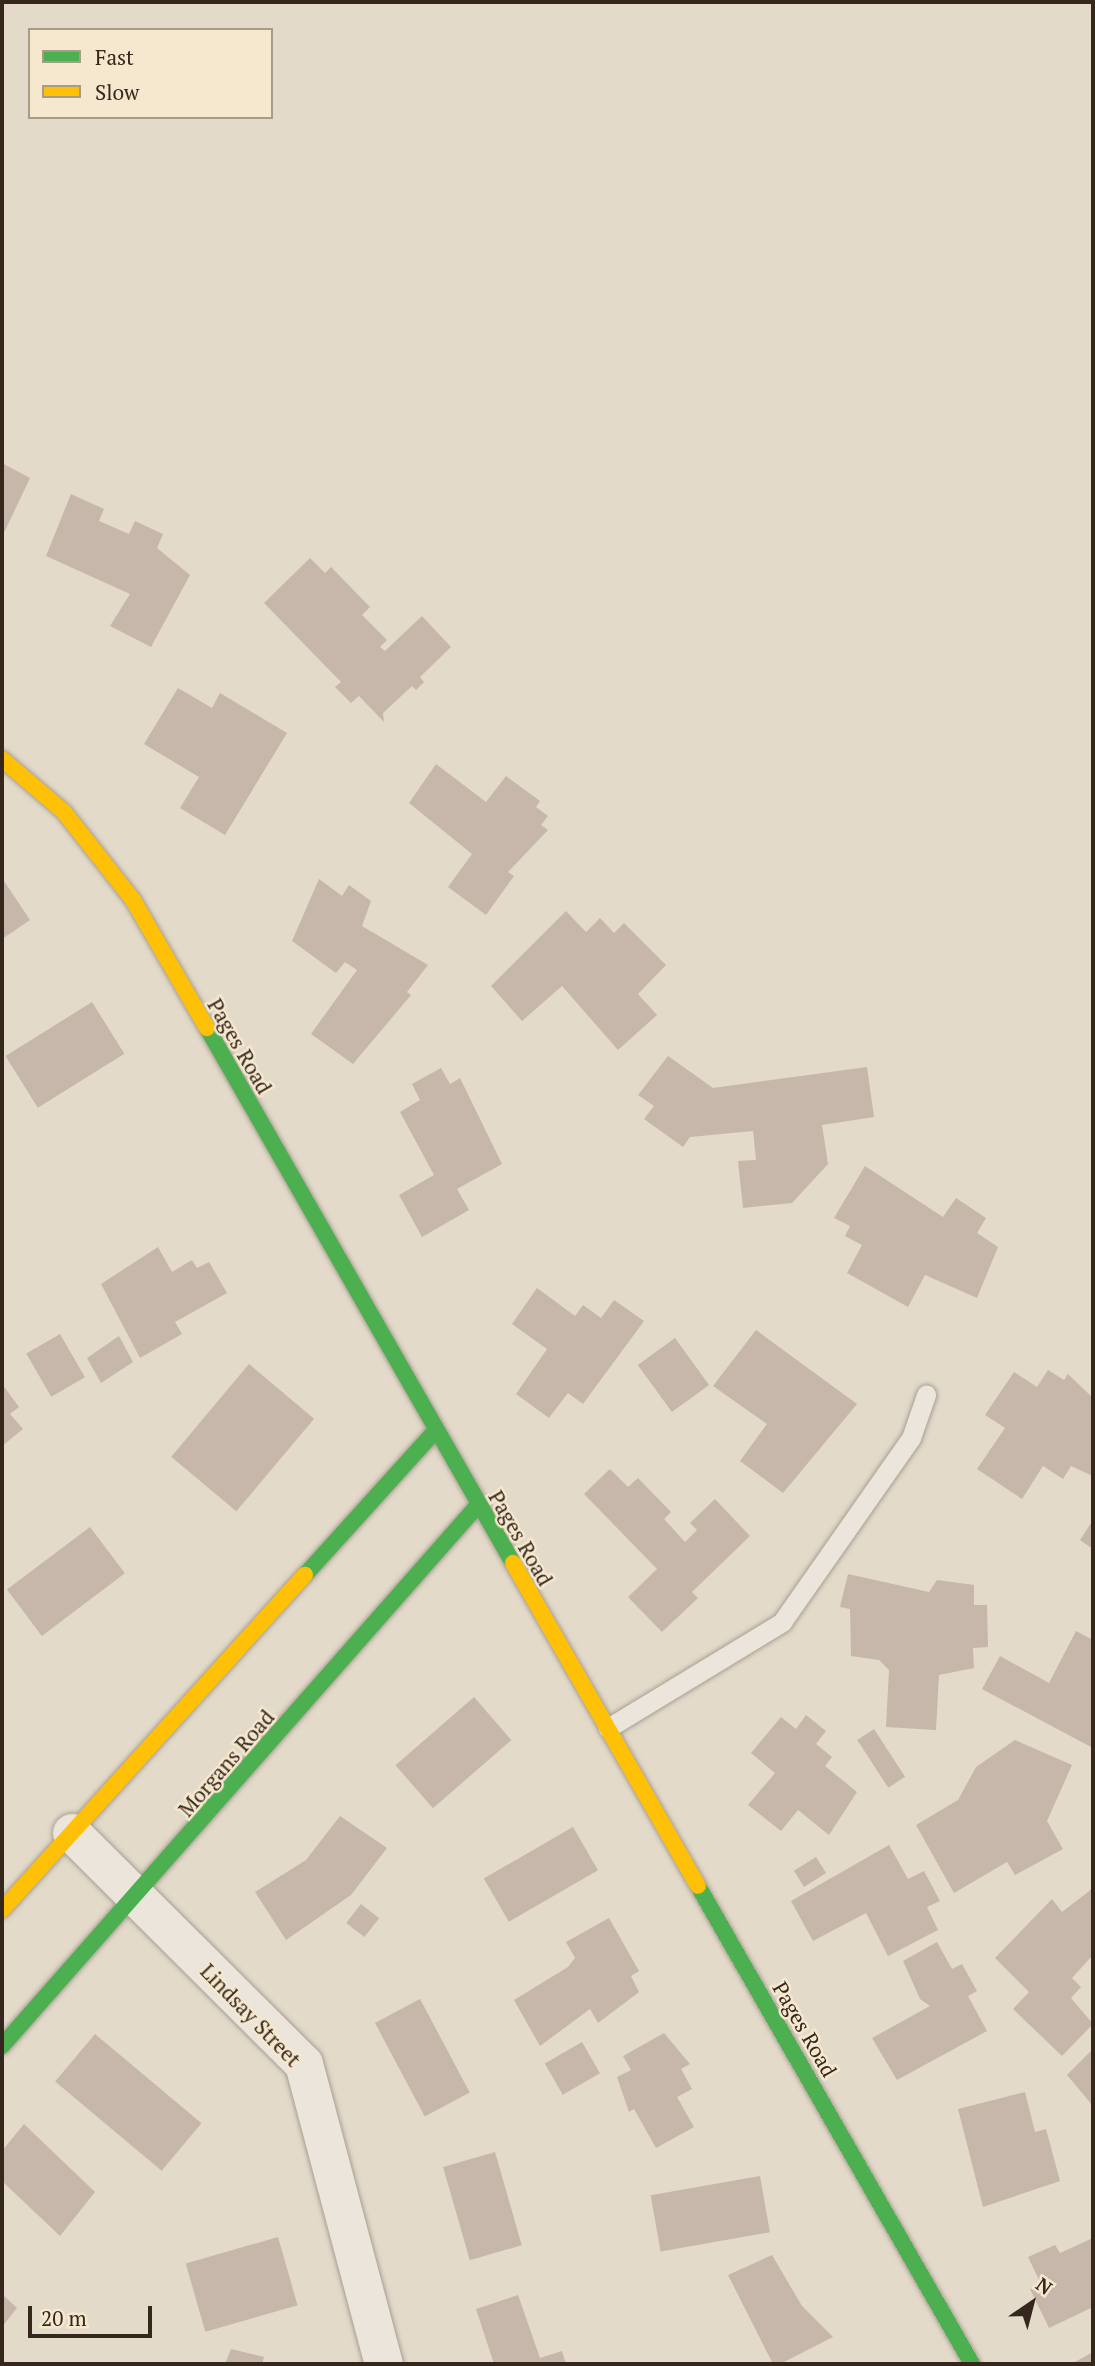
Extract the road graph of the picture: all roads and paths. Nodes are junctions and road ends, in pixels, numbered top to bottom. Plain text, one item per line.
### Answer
1 (2, 759) edge
2 (926, 1395) dead end
3 (435, 1431) junction
4 (478, 1505) junction
5 (608, 1728) junction
6 (72, 1833) junction
7 (136, 1899) junction
8 (2, 1910) edge
9 (2, 2046) edge
10 (384, 2364) edge
11 (972, 2364) edge

1 - 3 street, Pages Road
2 - 5 lane
3 - 4 street, Pages Road
3 - 6 street
4 - 5 street, Pages Road
4 - 7 street, Morgans Road
5 - 11 street, Pages Road
6 - 7 street, Lindsay Street
6 - 8 street
7 - 9 street, Morgans Road
7 - 10 street, Lindsay Street

